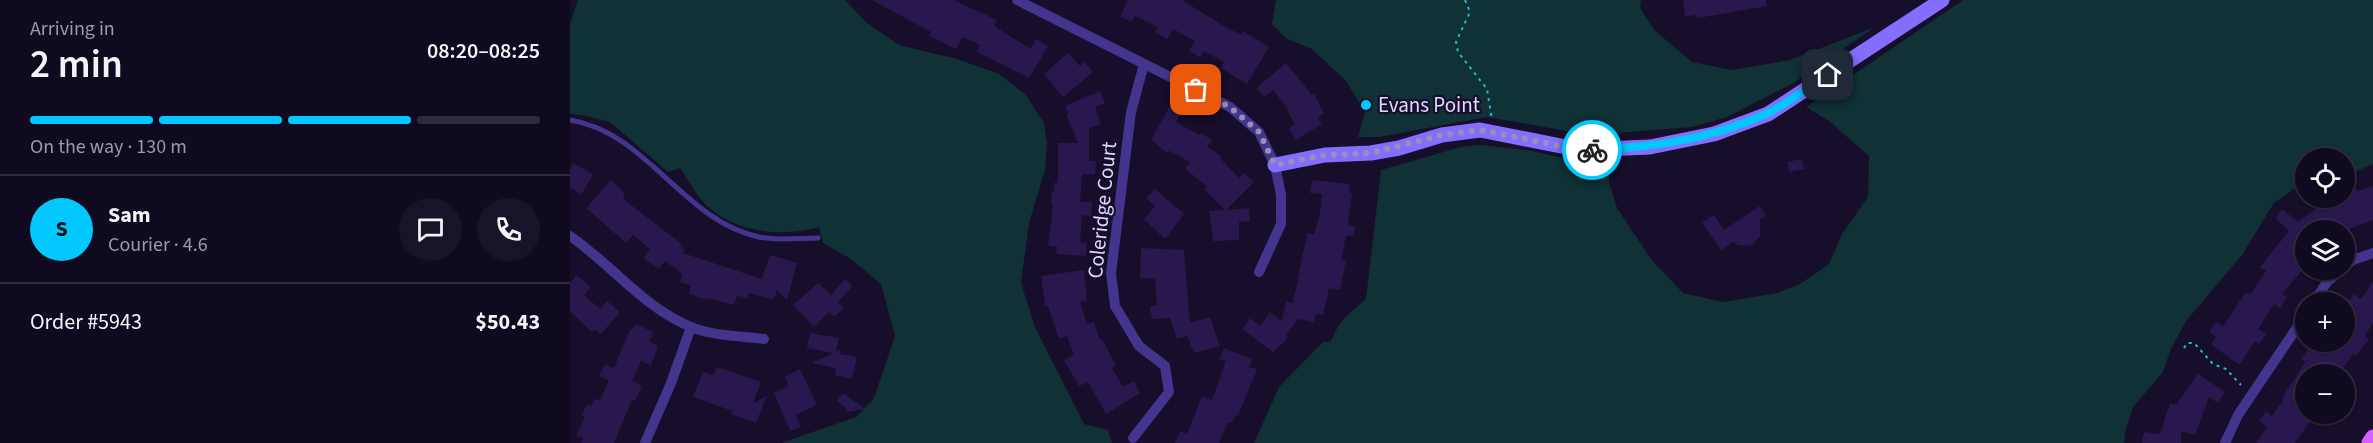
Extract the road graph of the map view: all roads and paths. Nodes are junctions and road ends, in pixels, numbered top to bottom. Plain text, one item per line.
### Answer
1 (1017, 0) edge
2 (1465, 0) edge
3 (1942, 0) edge
4 (1144, 64) junction
5 (570, 120) edge
6 (1492, 120) dead end
7 (1275, 165) junction
8 (570, 236) edge
9 (818, 238) dead end
10 (2373, 253) edge
11 (2355, 259) edge
12 (1259, 272) dead end
13 (2329, 280) edge
14 (2320, 292) edge
15 (691, 327) junction
16 (2295, 330) edge
17 (764, 339) dead end
18 (2184, 348) dead end
19 (2241, 385) dead end
20 (2373, 437) edge
21 (1133, 438) dead end
22 (645, 443) edge
23 (2225, 443) edge
24 (2369, 443) edge

1 - 4 street
2 - 6 path
3 - 7 street
4 - 7 street
4 - 21 street, Coleridge Court
5 - 9 lane
7 - 12 street
8 - 15 street
10 - 11 street
13 - 14 street
15 - 17 street
15 - 22 street
16 - 23 street
18 - 19 path
20 - 24 main road

